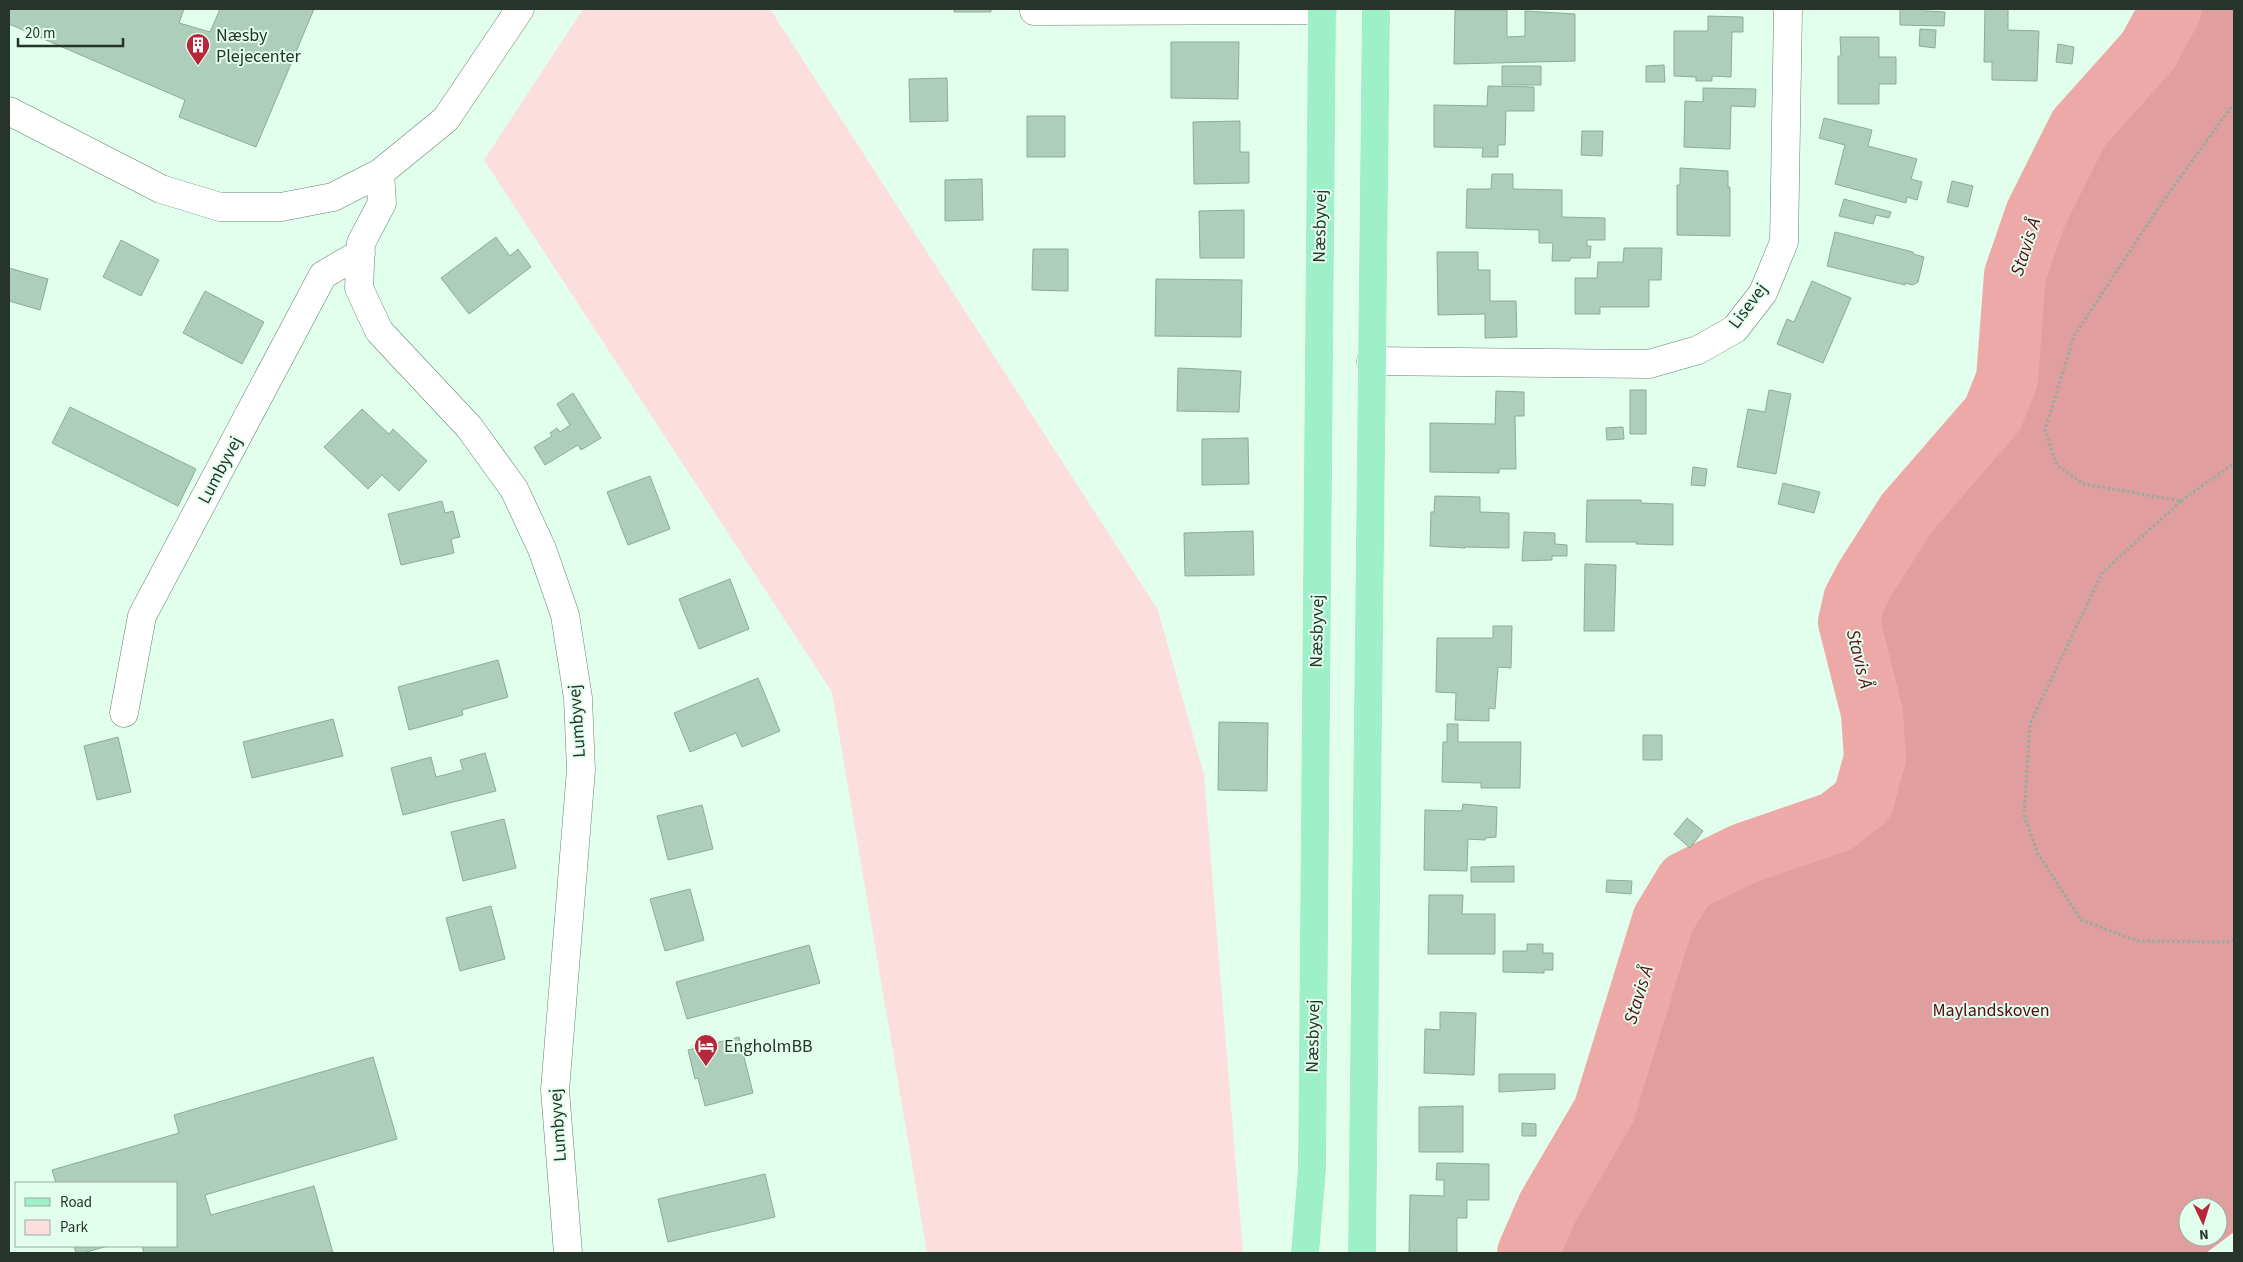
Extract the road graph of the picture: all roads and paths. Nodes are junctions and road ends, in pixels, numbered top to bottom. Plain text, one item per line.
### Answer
1 (520, 9) edge
2 (1322, 9) edge
3 (1376, 9) edge
4 (1788, 9) edge
5 (1034, 11) dead end
6 (2234, 103) edge
7 (9, 111) edge
8 (380, 173) junction
9 (361, 253) junction
10 (1371, 361) junction
11 (2234, 463) edge
12 (2181, 500) junction
13 (124, 713) dead end
14 (2234, 938) edge
15 (568, 1253) edge
16 (1305, 1253) edge
17 (1362, 1253) edge

1 - 8 street
2 - 5 street
2 - 16 main road, Næsbyvej
3 - 10 main road
4 - 10 street, Lisevej
6 - 12 path
7 - 8 street
8 - 9 street, Lumbyvej
9 - 13 street, Lumbyvej
9 - 15 street, Lumbyvej
10 - 17 main road
11 - 12 path
12 - 14 path

